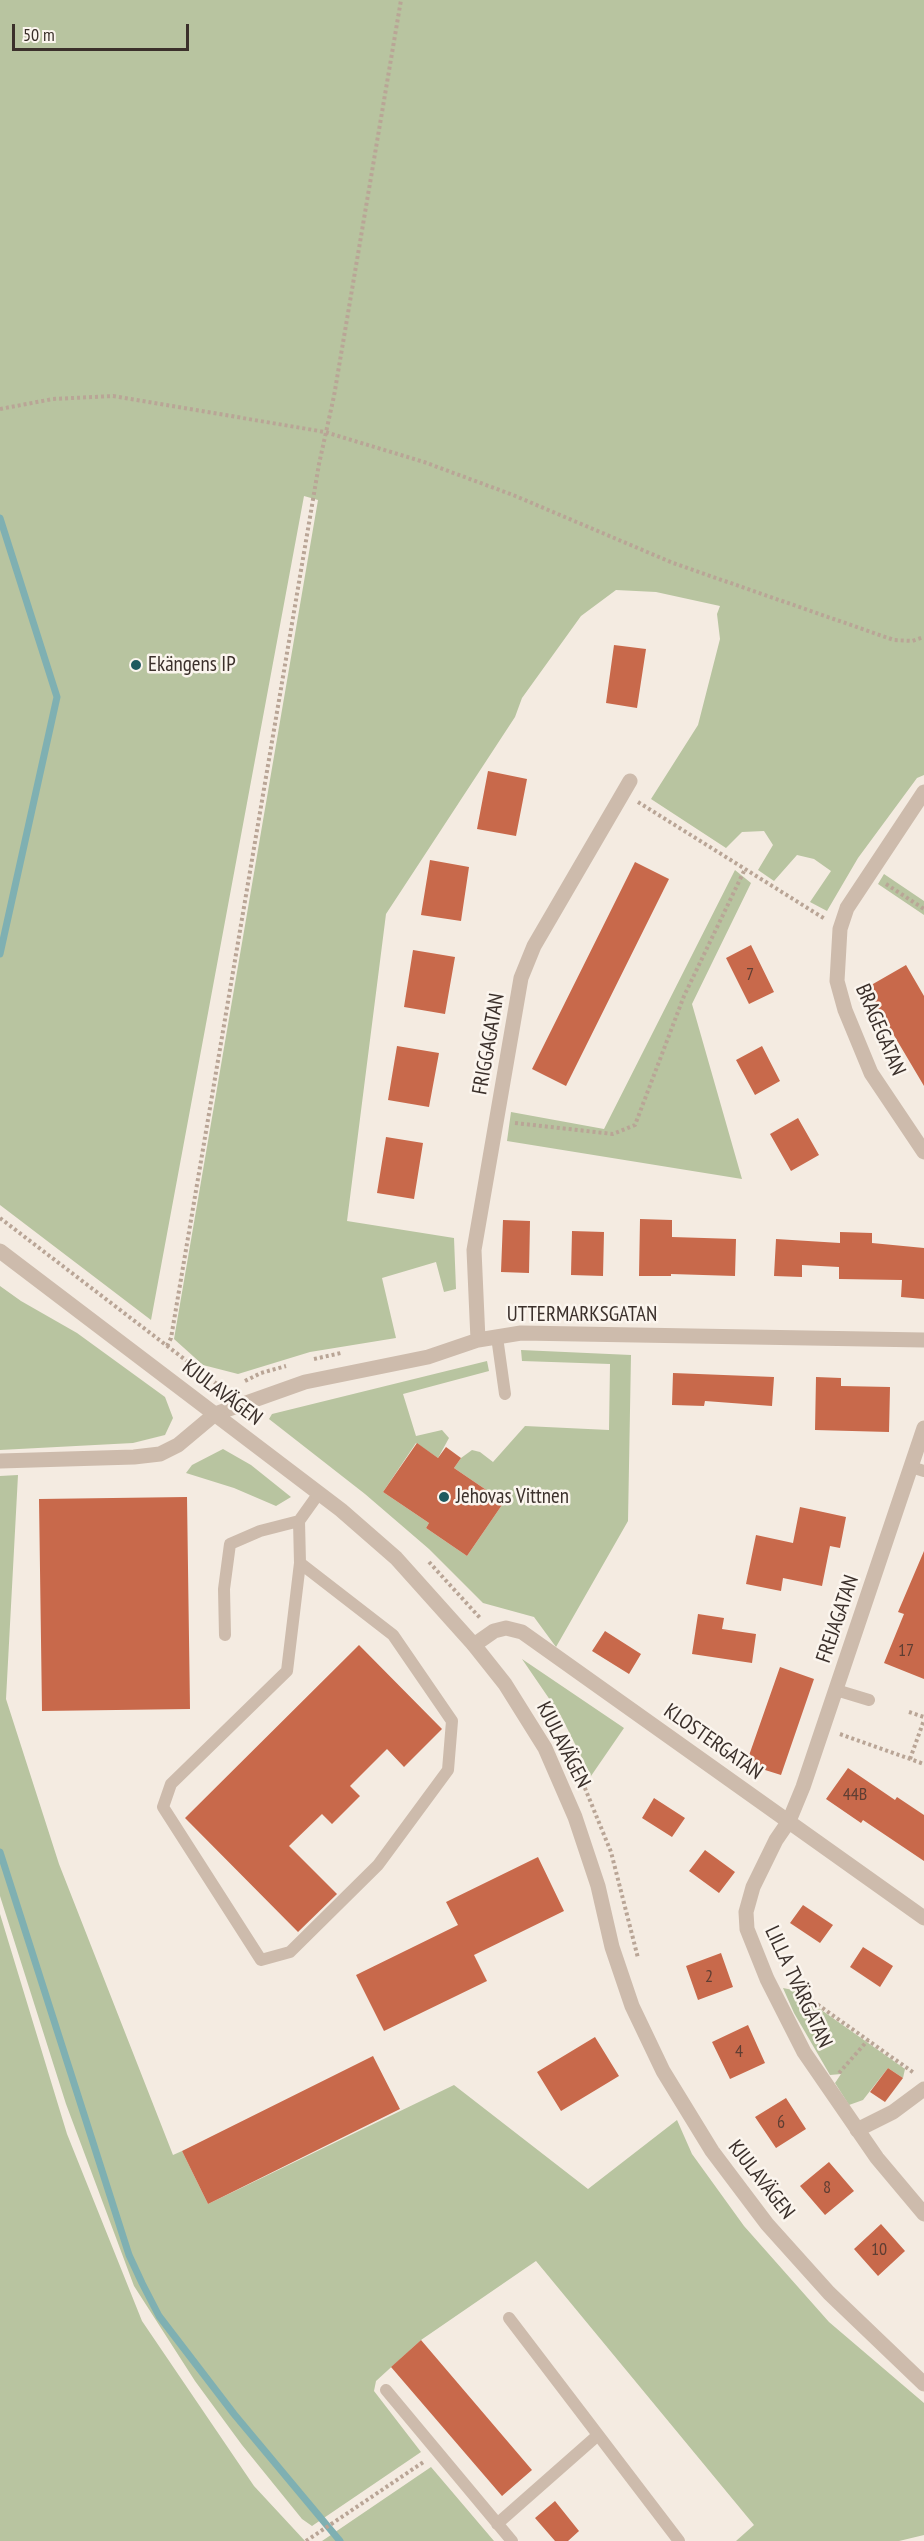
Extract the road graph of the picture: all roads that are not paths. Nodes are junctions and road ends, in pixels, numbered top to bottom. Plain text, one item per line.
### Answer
1 (626, 787) road end
2 (924, 792) edge
3 (924, 1152) edge
4 (0, 1251) edge
5 (497, 1337) junction
6 (478, 1340) junction
7 (924, 1340) edge
8 (505, 1394) dead end
9 (215, 1414) junction
10 (924, 1428) edge
11 (0, 1461) edge
12 (918, 1469) edge
13 (319, 1493) junction
14 (299, 1521) junction
15 (300, 1563) junction
16 (225, 1635) dead end
17 (474, 1645) junction
18 (836, 1689) junction
19 (869, 1700) dead end
20 (789, 1821) junction
21 (924, 1918) edge
22 (924, 2089) edge
23 (857, 2130) junction
24 (924, 2214) edge
25 (509, 2318) dead end
26 (923, 2381) edge
27 (386, 2390) dead end
28 (598, 2435) junction
29 (498, 2524) junction
30 (512, 2541) edge
31 (679, 2541) edge

1 - 6 street, FRIGGAGATAN
2 - 3 street, BRAGEGATAN
4 - 9 street, KJULAVÄGEN
5 - 6 street, UTTERMARKSGATAN
5 - 7 street, UTTERMARKSGATAN
5 - 8 lane
6 - 9 street, UTTERMARKSGATAN
9 - 11 street, UTTERMARKSGATAN
9 - 13 street, KJULAVÄGEN
10 - 12 street, FREJAGATAN
12 - 18 street, FREJAGATAN
13 - 14 lane
13 - 17 street, KJULAVÄGEN
14 - 15 lane
14 - 16 lane
15 - 15 lane
17 - 20 street, KLOSTERGATAN
17 - 26 street, KJULAVÄGEN
18 - 19 lane
18 - 20 street, FREJAGATAN
20 - 21 street, KLOSTERGATAN
20 - 23 street, LILLA TVÄRGATAN
22 - 23 street
23 - 24 street, LILLA TVÄRGATAN
25 - 28 lane
27 - 29 lane
28 - 29 lane
28 - 31 lane
29 - 30 lane

